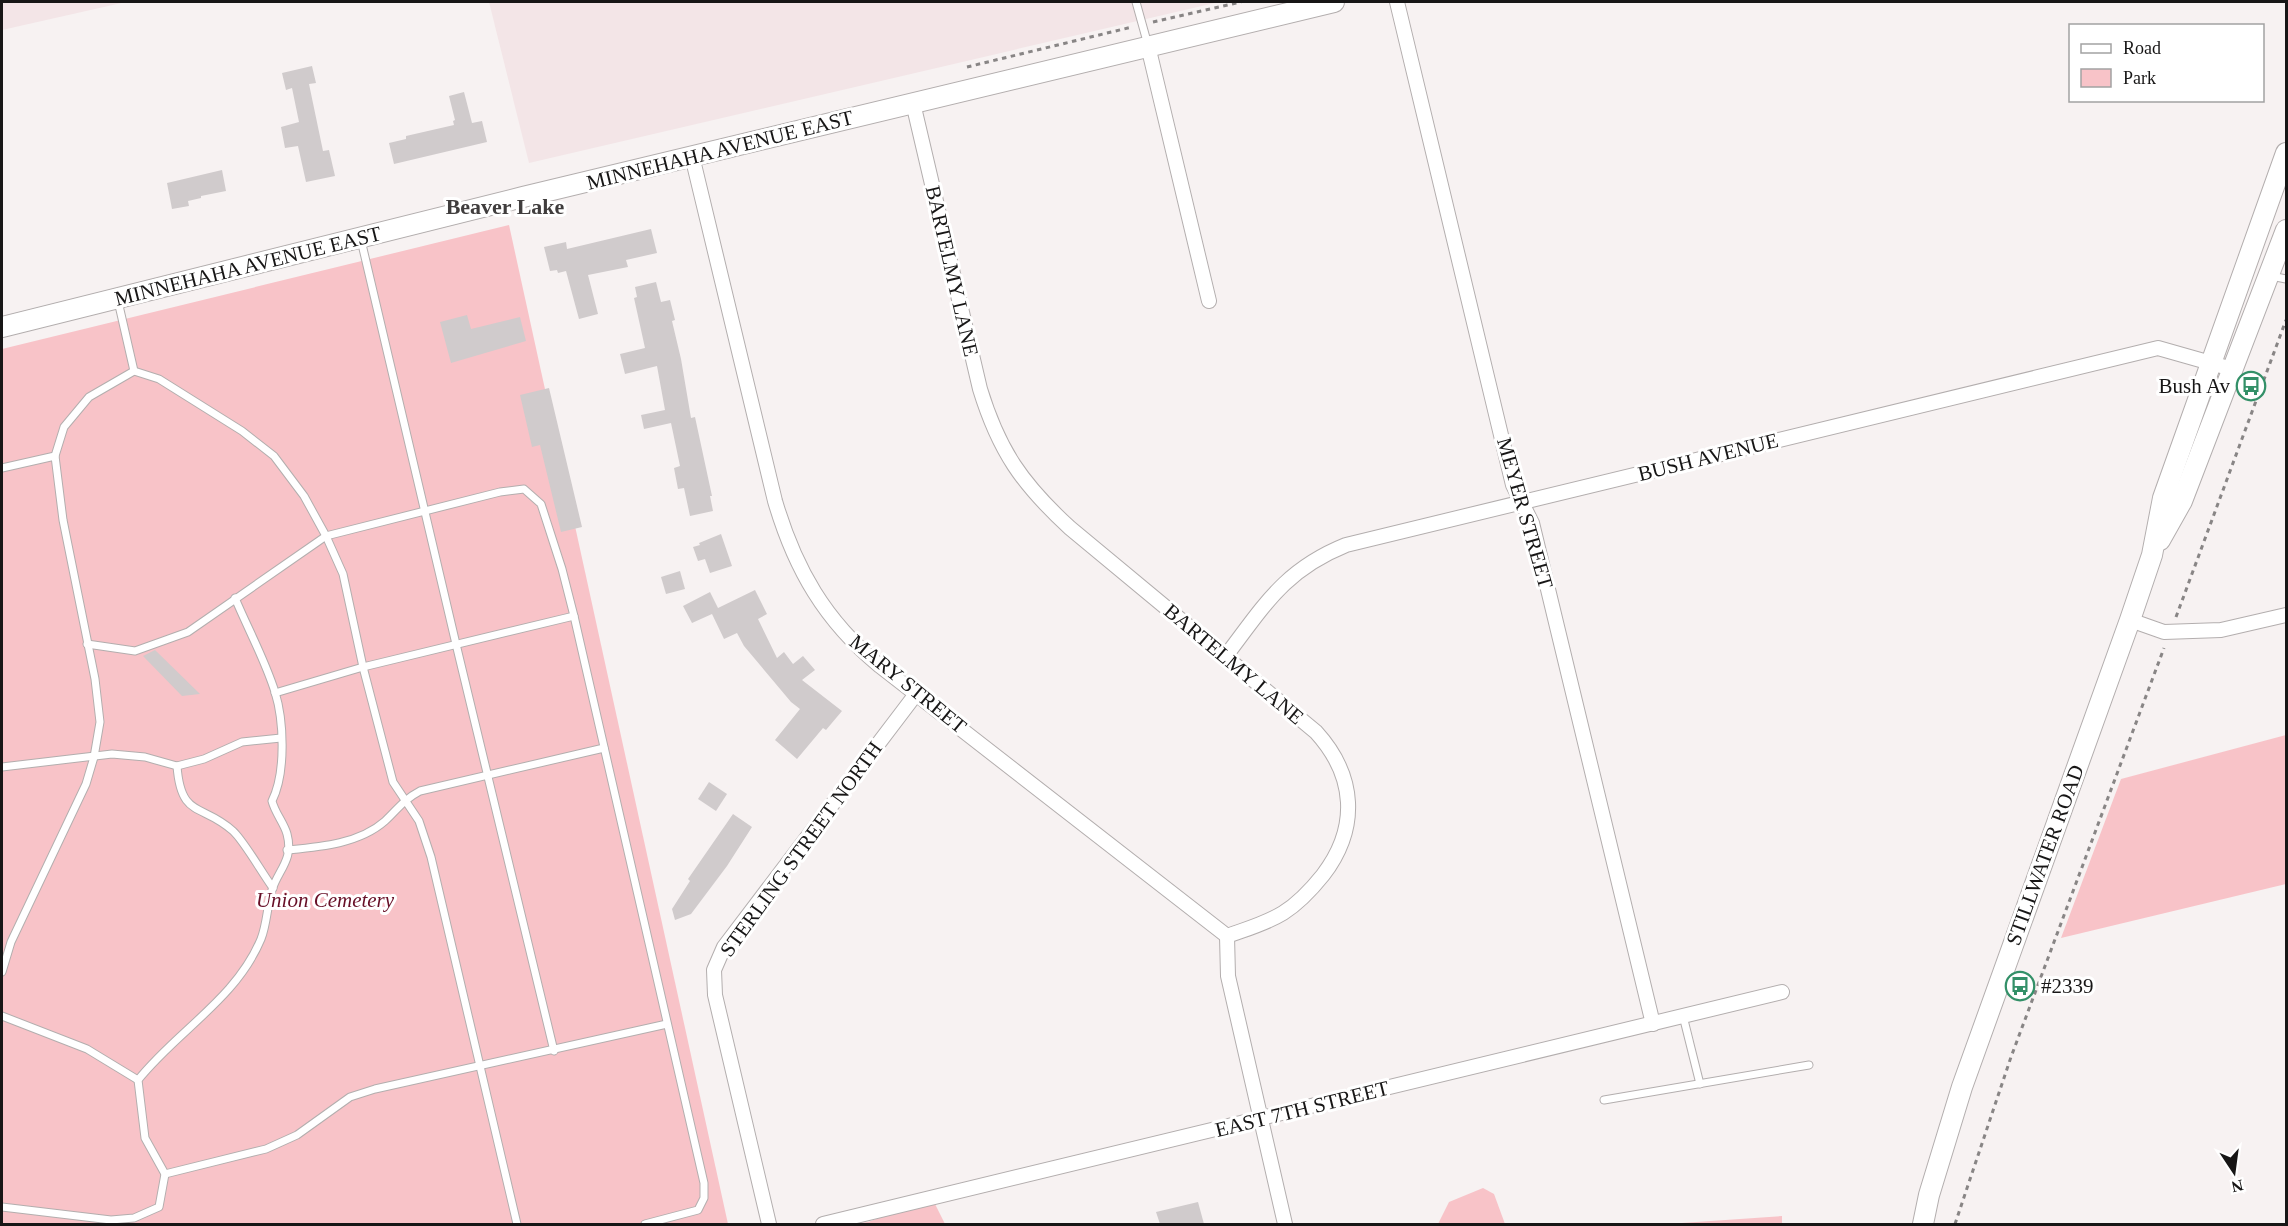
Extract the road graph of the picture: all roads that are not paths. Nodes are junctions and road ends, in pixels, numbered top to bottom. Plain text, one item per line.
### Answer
1 (1136, 2) edge
2 (1334, 2) edge
3 (1397, 2) edge
4 (1148, 46) junction
5 (913, 103) junction
6 (2286, 153) edge
7 (692, 156) junction
8 (2286, 230) edge
9 (360, 238) junction
10 (2278, 277) edge
11 (117, 298) junction
12 (1209, 301) dead end
13 (2, 327) edge
14 (2211, 362) junction
15 (2232, 369) junction
16 (134, 371) junction
17 (55, 456) junction
18 (2, 468) edge
19 (1523, 503) junction
20 (424, 511) junction
21 (326, 536) junction
22 (2152, 555) junction
23 (235, 598) junction
24 (2286, 615) edge
25 (574, 616) junction
26 (2130, 620) junction
27 (87, 644) junction
28 (456, 645) junction
29 (1225, 657) junction
30 (363, 667) junction
31 (275, 693) junction
32 (916, 694) junction
33 (281, 738) junction
34 (604, 748) junction
35 (94, 758) junction
36 (177, 766) junction
37 (2, 767) edge
38 (487, 775) junction
39 (405, 798) junction
40 (287, 850) junction
41 (273, 888) junction
42 (1227, 936) junction
43 (2, 972) edge
44 (1782, 992) dead end
45 (2, 1016) edge
46 (1683, 1016) junction
47 (667, 1024) junction
48 (1653, 1024) junction
49 (554, 1051) junction
50 (1809, 1065) dead end
51 (480, 1067) junction
52 (138, 1080) junction
53 (1700, 1084) junction
54 (1604, 1100) dead end
55 (1262, 1119) junction
56 (165, 1174) junction
57 (2, 1207) edge
58 (517, 1224) edge
59 (645, 1224) edge
60 (769, 1224) edge
61 (823, 1224) edge
62 (1285, 1224) edge
63 (1923, 1224) edge

1 - 4 lane
2 - 4 main road, MINNEHAHA AVENUE EAST
3 - 19 street, MEYER STREET
4 - 5 main road, MINNEHAHA AVENUE EAST
4 - 12 street
5 - 7 main road, MINNEHAHA AVENUE EAST
5 - 29 street, BARTELMY LANE
6 - 14 main road, STILLWATER ROAD
7 - 9 main road, MINNEHAHA AVENUE EAST
7 - 32 street, MARY STREET
8 - 10 main road, STILLWATER ROAD
9 - 11 main road, MINNEHAHA AVENUE EAST
9 - 20 lane
10 - 15 main road, STILLWATER ROAD
11 - 13 main road, MINNEHAHA AVENUE EAST
11 - 16 lane
14 - 15 street, BUSH AVENUE
14 - 19 street, BUSH AVENUE
14 - 22 main road, STILLWATER ROAD
15 - 22 main road, STILLWATER ROAD
16 - 17 lane
16 - 21 lane
17 - 18 lane
17 - 27 lane
19 - 29 street, BUSH AVENUE
19 - 48 street, MEYER STREET
20 - 21 lane
20 - 25 lane
20 - 28 lane
21 - 23 lane
21 - 30 lane
22 - 26 main road, STILLWATER ROAD
23 - 27 lane
23 - 31 lane
24 - 26 street
25 - 28 lane
25 - 34 lane
26 - 63 main road, STILLWATER ROAD
27 - 35 lane
28 - 30 lane
28 - 38 lane
29 - 42 street, BARTELMY LANE
30 - 31 lane
30 - 39 lane
31 - 33 lane
32 - 42 street, MARY STREET
32 - 60 street, STERLING STREET NORTH
33 - 36 lane
33 - 40 lane
34 - 38 lane
34 - 47 lane
35 - 36 lane
35 - 37 lane
35 - 43 lane
36 - 41 lane
38 - 39 lane
38 - 49 lane
39 - 40 lane
39 - 51 lane
40 - 41 lane
41 - 52 lane
42 - 55 street
44 - 46 street, EAST 7TH STREET
45 - 52 lane
46 - 48 street, EAST 7TH STREET
46 - 53 lane
47 - 49 lane
47 - 59 lane
48 - 55 street, EAST 7TH STREET
49 - 51 lane
50 - 53 lane
51 - 56 lane
51 - 58 lane
52 - 56 lane
53 - 54 lane
55 - 61 street, EAST 7TH STREET
55 - 62 street
56 - 57 lane

